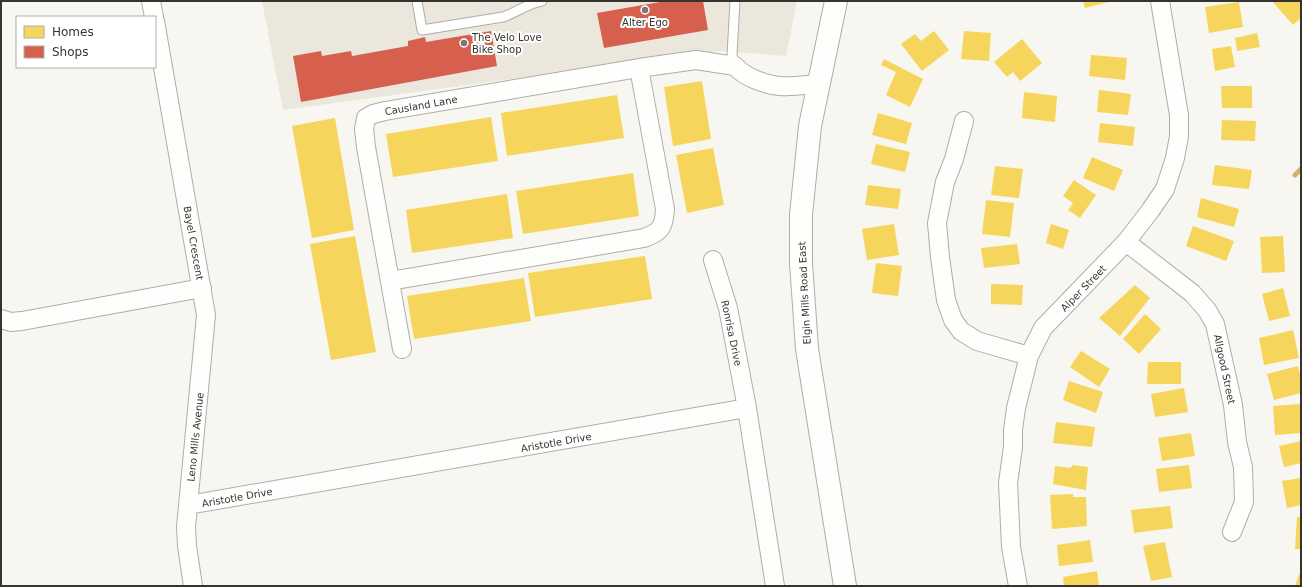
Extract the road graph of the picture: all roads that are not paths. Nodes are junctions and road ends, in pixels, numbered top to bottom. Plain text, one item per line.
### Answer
1 (151, 1) edge
2 (418, 1) edge
3 (542, 1) edge
4 (735, 1) edge
5 (836, 1) edge
6 (1160, 1) edge
7 (154, 16) edge
8 (156, 27) edge
9 (735, 66) junction
10 (639, 68) junction
11 (818, 84) junction
12 (964, 121) dead end
13 (1126, 242) junction
14 (713, 260) dead end
15 (390, 281) junction
16 (202, 288) junction
17 (1, 319) edge
18 (402, 349) dead end
19 (1029, 356) junction
20 (747, 408) junction
21 (188, 505) junction
22 (1232, 532) dead end
23 (193, 586) edge
24 (775, 586) edge
25 (845, 586) edge
26 (1018, 586) edge

1 - 7 street
2 - 3 lane
4 - 9 lane
5 - 11 main road, Elgin Mills Road East
6 - 13 street, Alper Street
8 - 16 street, Bayel Crescent
9 - 10 street, Causland Lane
9 - 11 street, Causland Lane
10 - 15 street
10 - 15 street, Causland Lane
11 - 25 main road, Elgin Mills Road East
12 - 19 street
13 - 19 street, Alper Street
13 - 22 street, Allgood Street
14 - 20 street, Ronrisa Drive
15 - 18 street, Causland Lane
16 - 17 street, Bayel Crescent
16 - 21 street, Leno Mills Avenue
19 - 26 street, Alper Street
20 - 21 street, Aristotle Drive
20 - 24 street
21 - 23 street, Leno Mills Avenue

